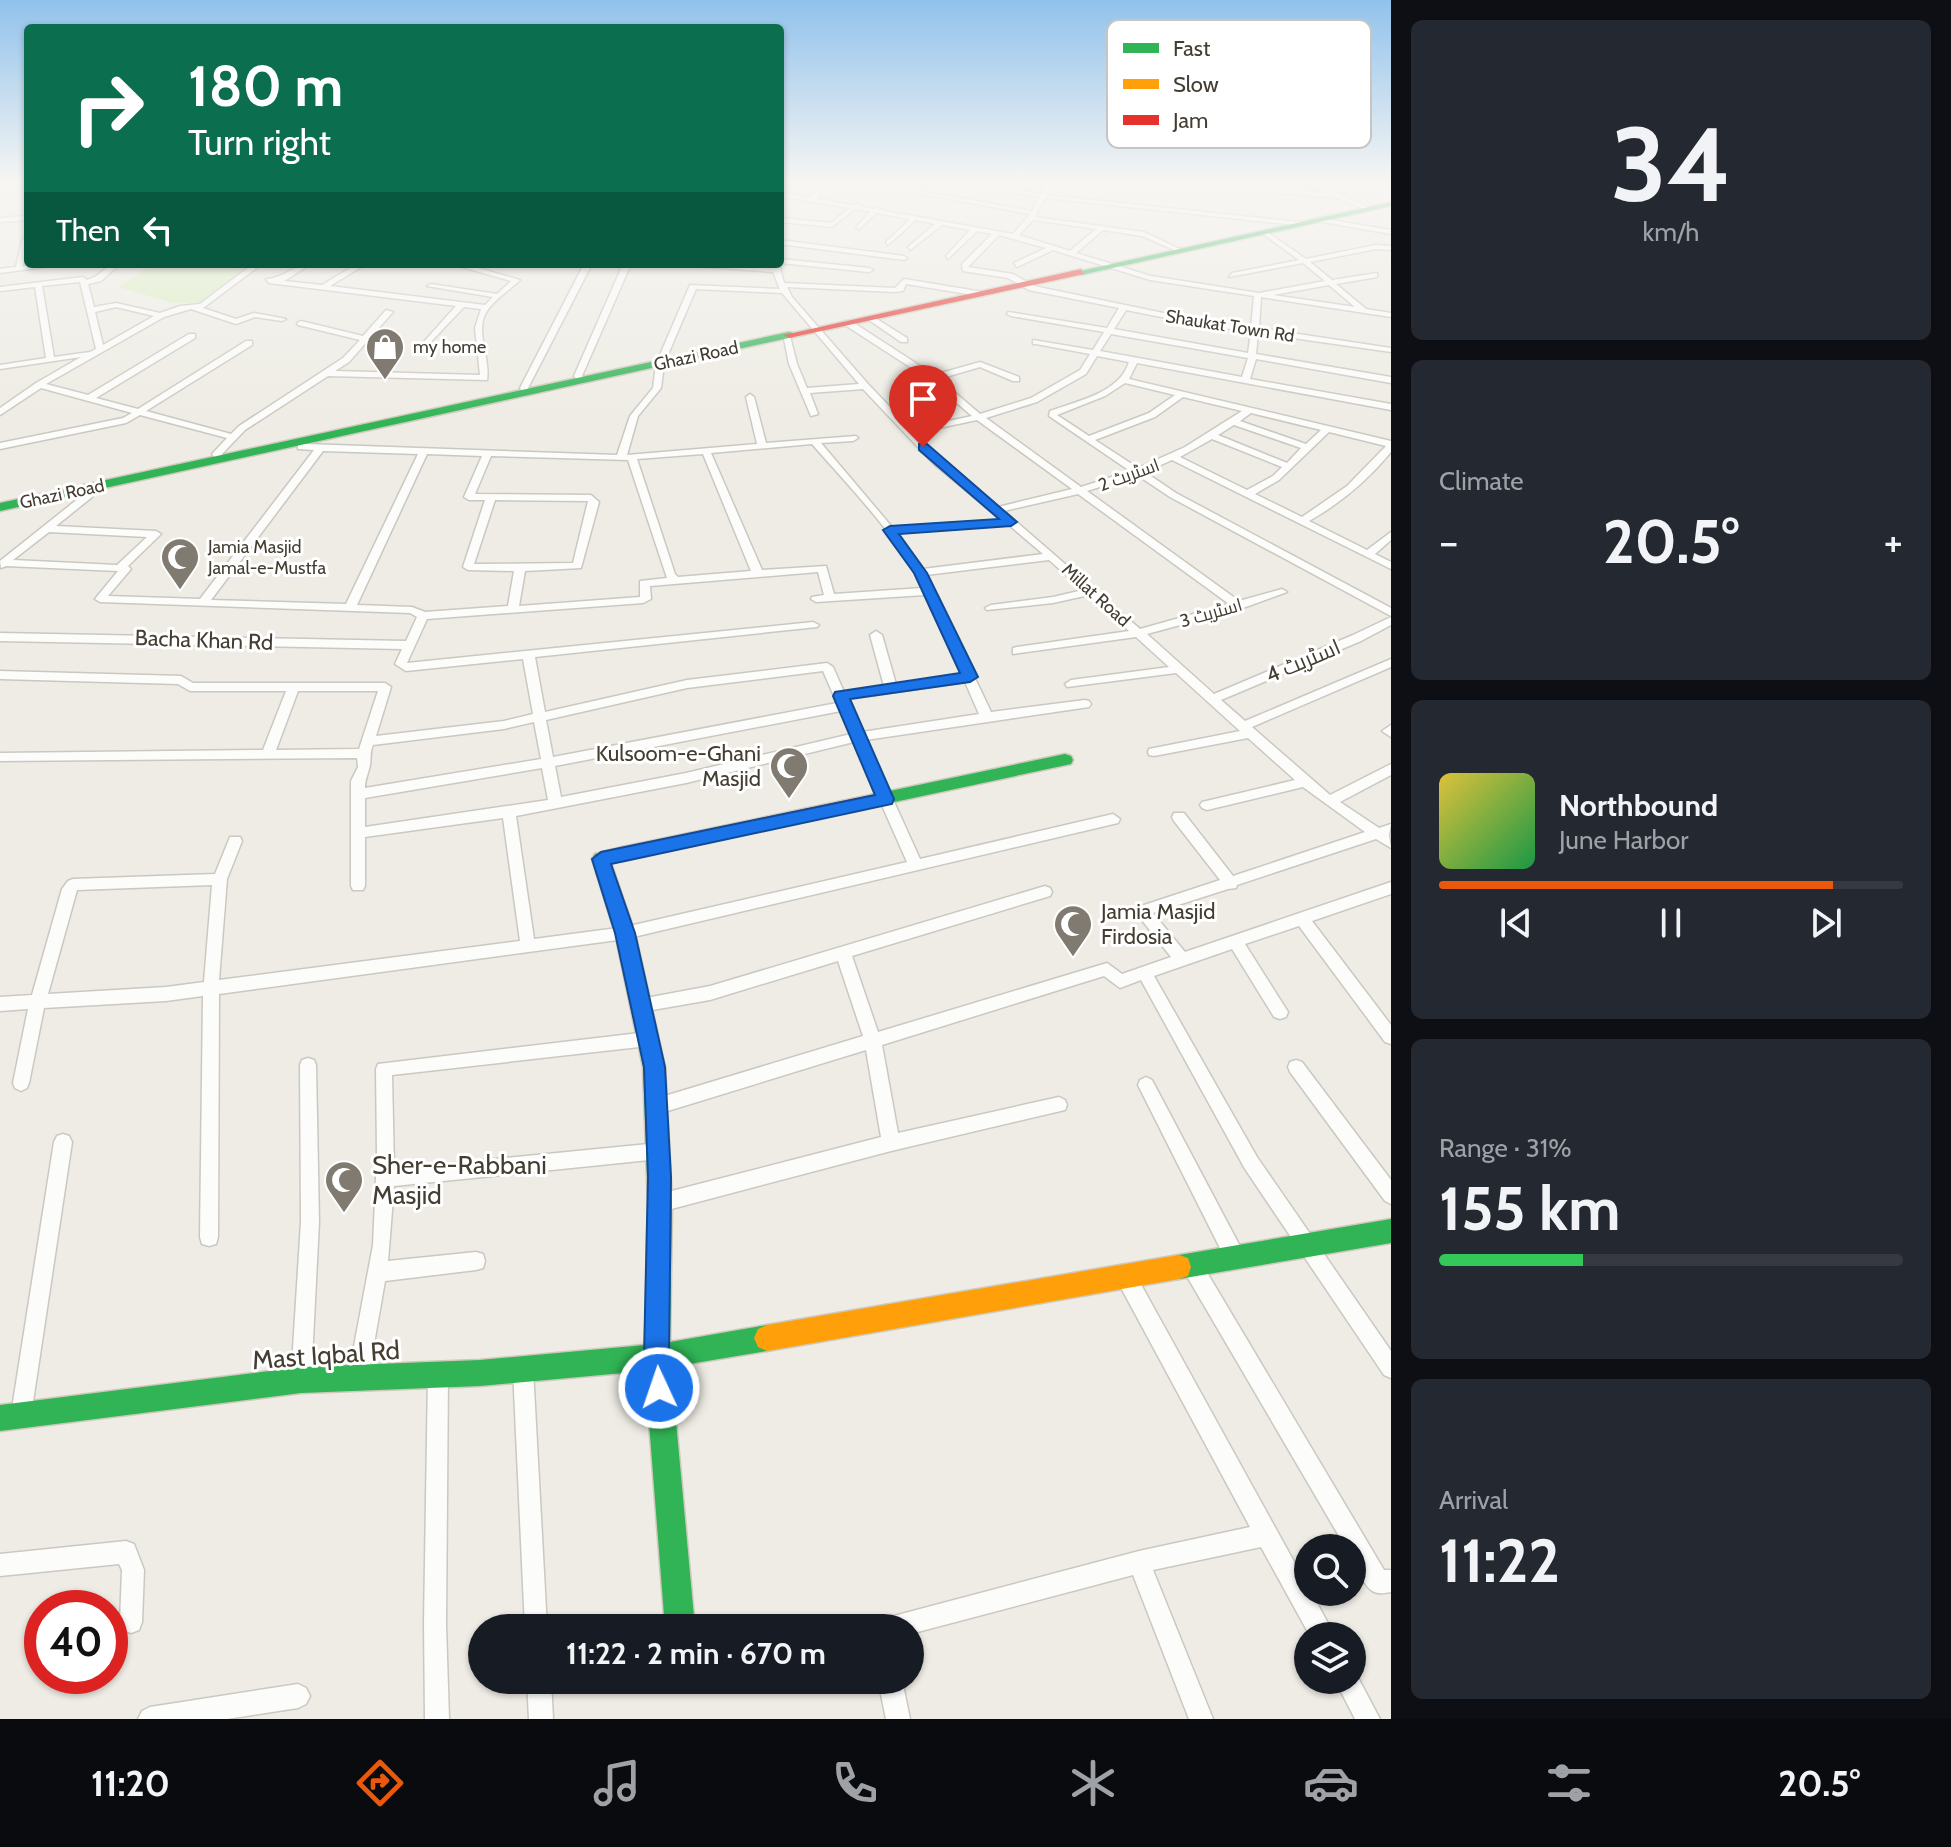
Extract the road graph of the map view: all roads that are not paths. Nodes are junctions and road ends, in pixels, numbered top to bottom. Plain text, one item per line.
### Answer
1 (20, 262) edge
2 (971, 262) edge
3 (1023, 262) edge
4 (1103, 262) edge
5 (1131, 262) edge
6 (1305, 262) edge
7 (1306, 262) edge
8 (784, 265) edge
9 (1017, 265) dead end
10 (1114, 266) junction
11 (28, 268) edge
12 (111, 268) edge
13 (253, 268) edge
14 (299, 268) edge
15 (355, 268) edge
16 (474, 268) edge
17 (586, 268) edge
18 (625, 268) edge
19 (778, 268) edge
20 (19, 269) junction
21 (869, 270) dead end
22 (0, 271) edge
23 (1232, 275) dead end
24 (1374, 275) dead end
25 (85, 283) junction
26 (1331, 283) junction
27 (38, 284) junction
28 (1025, 284) junction
29 (325, 286) junction
30 (431, 286) dead end
31 (783, 288) junction
32 (0, 289) edge
33 (980, 294) junction
34 (1258, 295) junction
35 (498, 296) junction
36 (462, 304) junction
37 (191, 307) junction
38 (487, 307) junction
39 (1124, 307) junction
40 (91, 310) junction
41 (1364, 311) junction
42 (389, 312) dead end
43 (1011, 314) dead end
44 (161, 315) junction
45 (1391, 315) edge
46 (872, 318) junction
47 (282, 319) dead end
48 (301, 323) dead end
49 (848, 323) junction
50 (817, 329) junction
51 (1254, 330) junction
52 (1109, 333) junction
53 (192, 336) dead end
54 (786, 336) junction
55 (365, 339) junction
56 (904, 340) dead end
57 (1036, 342) dead end
58 (249, 343) dead end
59 (425, 346) dead end
60 (1391, 350) edge
61 (98, 351) junction
62 (1098, 352) junction
63 (1252, 357) junction
64 (50, 359) junction
65 (1134, 359) junction
66 (660, 364) junction
67 (0, 367) edge
68 (325, 373) junction
69 (933, 378) junction
70 (1016, 379) dead end
71 (1123, 380) junction
72 (1245, 380) junction
73 (1391, 380) edge
74 (582, 381) junction
75 (39, 385) junction
76 (865, 386) junction
77 (804, 391) junction
78 (527, 392) junction
79 (1182, 394) junction
80 (750, 397) dead end
81 (88, 399) junction
82 (1391, 407) edge
83 (1250, 410) junction
84 (0, 412) edge
85 (141, 413) junction
86 (814, 414) dead end
87 (979, 417) junction
88 (1235, 422) junction
89 (1328, 428) junction
90 (908, 432) junction
91 (232, 437) junction
92 (1214, 437) junction
93 (853, 438) dead end
94 (1088, 439) junction
95 (814, 441) junction
96 (301, 443) junction
97 (1391, 445) edge
98 (0, 446) edge
99 (762, 446) junction
100 (320, 448) junction
101 (1309, 448) junction
102 (706, 451) junction
103 (423, 453) junction
104 (487, 455) junction
105 (626, 457) junction
106 (1175, 458) junction
107 (220, 459) junction
108 (1289, 467) junction
109 (1139, 472) junction
110 (88, 488) junction
111 (1081, 491) junction
112 (1246, 495) junction
113 (491, 497) junction
114 (0, 507) edge
115 (996, 510) junction
116 (1011, 522) junction
117 (1301, 522) junction
118 (46, 529) junction
119 (890, 530) junction
120 (1391, 535) edge
121 (1368, 555) junction
122 (1052, 556) junction
123 (2, 565) edge
124 (1391, 566) edge
125 (120, 568) junction
126 (520, 568) junction
127 (920, 573) junction
128 (758, 574) junction
129 (674, 579) junction
130 (929, 591) junction
131 (1091, 591) junction
132 (1282, 592) dead end
133 (830, 598) junction
134 (816, 599) dead end
135 (202, 604) junction
136 (1239, 606) junction
137 (350, 608) junction
138 (991, 608) dead end
139 (513, 609) junction
140 (1391, 613) edge
141 (423, 616) junction
142 (1391, 620) edge
143 (813, 625) dead end
144 (1139, 633) junction
145 (876, 635) dead end
146 (0, 637) edge
147 (408, 645) junction
148 (1017, 651) dead end
149 (528, 653) junction
150 (1391, 663) edge
151 (1179, 669) junction
152 (0, 675) edge
153 (970, 677) junction
154 (1071, 684) dead end
155 (294, 687) junction
156 (891, 688) junction
157 (1213, 699) junction
158 (843, 701) junction
159 (1085, 704) dead end
160 (987, 717) junction
161 (540, 718) junction
162 (1248, 730) junction
163 (857, 737) junction
164 (365, 747) junction
165 (1154, 752) dead end
166 (267, 755) junction
167 (0, 757) edge
168 (1065, 760) dead end
169 (547, 762) junction
170 (1391, 769) edge
171 (1306, 782) junction
172 (358, 794) junction
173 (885, 799) junction
174 (1330, 801) junction
175 (555, 802) junction
176 (1207, 805) dead end
177 (509, 812) junction
178 (1179, 817) dead end
179 (1113, 819) dead end
180 (1384, 831) edge
181 (358, 833) junction
182 (235, 841) dead end
183 (1391, 843) edge
184 (916, 866) junction
185 (220, 879) junction
186 (1231, 884) junction
187 (358, 886) dead end
188 (1391, 888) edge
189 (1045, 892) dead end
190 (1302, 919) junction
191 (625, 933) junction
192 (1236, 943) junction
193 (528, 946) junction
194 (844, 955) junction
195 (1183, 961) junction
196 (1145, 973) junction
197 (211, 988) junction
198 (38, 1001) junction
199 (0, 1004) edge
200 (641, 1005) junction
201 (1280, 1012) dead end
202 (1391, 1037) edge
203 (648, 1039) junction
204 (873, 1042) junction
205 (308, 1065) dead end
206 (1296, 1067) dead end
207 (21, 1083) dead end
208 (1146, 1085) dead end
209 (1059, 1105) dead end
210 (658, 1106) junction
211 (63, 1142) dead end
212 (891, 1143) junction
213 (659, 1151) junction
214 (385, 1178) junction
215 (1391, 1195) edge
216 (660, 1203) junction
217 (1391, 1231) edge
218 (209, 1237) dead end
219 (1309, 1246) junction
220 (1236, 1259) junction
221 (476, 1261) dead end
222 (1192, 1266) junction
223 (377, 1272) junction
224 (1126, 1277) junction
225 (657, 1357) junction
226 (1391, 1368) edge
227 (523, 1369) junction
228 (438, 1374) junction
229 (358, 1378) junction
230 (301, 1380) junction
231 (21, 1415) junction
232 (0, 1418) edge
233 (1266, 1535) junction
234 (1139, 1562) junction
235 (0, 1565) edge
236 (1391, 1581) edge
237 (535, 1614) edge
238 (679, 1614) edge
239 (924, 1619) edge
240 (131, 1622) dead end
241 (1315, 1622) edge
242 (540, 1694) edge
243 (893, 1694) edge
244 (1355, 1694) edge
245 (298, 1696) dead end
246 (150, 1719) edge
247 (437, 1719) edge
248 (541, 1719) edge
249 (898, 1719) edge
250 (1201, 1719) edge
251 (1368, 1719) edge

1 - 20 street
2 - 28 street, Shaukat Town Rd
3 - 9 street
4 - 10 street
5 - 10 main road, Ghazi Road
6 - 23 street
7 - 26 street
8 - 21 street
10 - 28 main road, Ghazi Road
10 - 34 street
11 - 20 street
12 - 25 street
13 - 37 street
14 - 29 street
15 - 29 street
16 - 35 street
17 - 78 street
18 - 74 street
19 - 31 street, Millat Road
20 - 22 street
24 - 26 street
25 - 27 street
25 - 40 street
26 - 34 street
26 - 41 street
27 - 32 street
27 - 64 street
28 - 33 main road, Ghazi Road
28 - 39 street, Shaukat Town Rd
29 - 36 street
30 - 35 street
31 - 33 street
31 - 50 street, Millat Road
31 - 66 street
33 - 46 main road, Ghazi Road
34 - 41 street
34 - 51 street
35 - 38 street
36 - 38 street
36 - 59 street
37 - 44 street
37 - 47 street
38 - 68 street
39 - 51 street, Shaukat Town Rd
39 - 52 street
40 - 44 street
40 - 61 street
41 - 45 street
42 - 55 street
43 - 52 street
44 - 61 street
46 - 49 main road, Ghazi Road
46 - 56 street
48 - 55 street
49 - 50 main road, Ghazi Road
49 - 69 street
50 - 54 main road, Ghazi Road
50 - 76 street, Millat Road
51 - 60 street, Shaukat Town Rd
51 - 63 street
52 - 62 street
52 - 63 street
53 - 81 street
54 - 66 main road, Ghazi Road
54 - 77 street
55 - 68 street
57 - 62 street
58 - 85 street
61 - 64 street
61 - 75 street
62 - 65 street
62 - 87 street
63 - 72 street
63 - 73 street
64 - 67 street
65 - 71 street
65 - 72 street
66 - 74 main road, Ghazi Road
66 - 105 street
68 - 91 street
69 - 70 street
69 - 87 street
71 - 79 street
71 - 94 street
72 - 82 street
74 - 78 main road, Ghazi Road
75 - 81 street
75 - 84 street
76 - 77 street
76 - 90 street, Millat Road
77 - 86 street
78 - 96 main road, Ghazi Road
79 - 83 street
79 - 94 street
80 - 99 street
81 - 85 street
83 - 88 street, اسٹریٹ 2
83 - 89 street
85 - 91 street
85 - 98 street
87 - 90 street
87 - 111 street
88 - 92 street, اسٹریٹ 2
88 - 101 street
89 - 97 street
89 - 101 street
90 - 115 street, Millat Road
91 - 107 street
92 - 106 street, اسٹریٹ 2
92 - 108 street
93 - 95 street
94 - 109 street
95 - 99 street
95 - 119 street
96 - 100 street
96 - 107 main road, Ghazi Road
97 - 117 street
99 - 102 street
100 - 103 street
100 - 135 street
101 - 108 street
102 - 105 street
102 - 128 street
103 - 104 street
103 - 137 street
104 - 105 street
104 - 113 street
105 - 129 street
106 - 109 street, اسٹریٹ 2
106 - 112 street
107 - 110 main road, Ghazi Road
108 - 112 street
109 - 111 street, اسٹریٹ 2
109 - 140 street
110 - 114 main road, Ghazi Road
110 - 118 street
111 - 115 street, اسٹریٹ 2
111 - 136 street
112 - 117 street
113 - 126 street
113 - 126 street
115 - 116 street, Millat Road
116 - 119 street
116 - 122 street, Millat Road
117 - 121 street
118 - 123 street
118 - 125 street
119 - 127 street
120 - 121 street
121 - 124 street
122 - 127 street
122 - 131 street, Millat Road
123 - 125 street
125 - 135 street
126 - 139 street
127 - 130 street
128 - 129 street
128 - 133 street
129 - 139 street
130 - 133 street
130 - 153 street
131 - 138 street
131 - 144 street, Millat Road
132 - 136 street, اسٹریٹ 3
133 - 134 street
135 - 137 street
136 - 144 street, اسٹریٹ 3
137 - 141 street
139 - 141 street
141 - 147 street
142 - 157 street, اسٹریٹ 4
143 - 149 street
144 - 148 street, اسٹریٹ 3
144 - 151 street, Millat Road
145 - 156 street
146 - 147 street, Bacha Khan Rd
147 - 149 street
149 - 161 street
150 - 162 street
151 - 154 street
151 - 157 street, Millat Road
152 - 155 street
153 - 156 street
153 - 160 street
155 - 164 street
155 - 166 street
156 - 158 street
157 - 162 street, Millat Road
158 - 161 street
158 - 163 street
158 - 169 street
159 - 160 street
160 - 163 street
161 - 164 street
161 - 169 street
162 - 165 street
162 - 171 street, Millat Road
163 - 173 street
163 - 175 street
164 - 166 street
164 - 172 street
166 - 167 street
168 - 173 main road
169 - 172 street
169 - 175 street
170 - 174 street
171 - 174 street, Millat Road
171 - 176 street
172 - 181 street
173 - 184 street
173 - 191 main road
174 - 180 street, Millat Road
175 - 177 street
177 - 181 street
177 - 193 street
178 - 186 street
179 - 184 street
180 - 183 street, Millat Road
180 - 186 street
181 - 187 street
182 - 185 street
184 - 191 street
185 - 197 street
185 - 198 street
186 - 195 street
188 - 190 street
189 - 194 street
190 - 192 street
190 - 202 street
191 - 193 street
191 - 200 main road
192 - 195 street
192 - 201 street
193 - 197 street
194 - 200 street
194 - 204 street
195 - 196 street
196 - 204 street
196 - 219 street
197 - 198 street
197 - 218 street
198 - 199 street
198 - 207 street
200 - 203 main road
203 - 210 main road
203 - 214 street
204 - 210 street
204 - 212 street
205 - 230 street
206 - 215 street
208 - 220 street
209 - 212 street
210 - 213 main road
211 - 231 street
212 - 216 street
213 - 214 street
213 - 216 main road
214 - 223 street
216 - 225 main road
217 - 219 main road, Mast Iqbal Rd
219 - 220 main road, Mast Iqbal Rd
219 - 226 street
220 - 222 main road, Mast Iqbal Rd
221 - 223 street
222 - 224 main road, Mast Iqbal Rd
222 - 236 street
223 - 229 street
224 - 225 main road, Mast Iqbal Rd
224 - 233 street
225 - 227 main road, Mast Iqbal Rd
225 - 238 main road
227 - 228 main road, Mast Iqbal Rd
227 - 237 street
228 - 229 main road, Mast Iqbal Rd
228 - 247 street
229 - 230 main road, Mast Iqbal Rd
230 - 231 main road, Mast Iqbal Rd
231 - 232 main road, Mast Iqbal Rd
233 - 234 street
233 - 241 street
234 - 239 street
234 - 250 street
235 - 240 street
242 - 248 street
243 - 249 street
244 - 251 street
245 - 246 street

